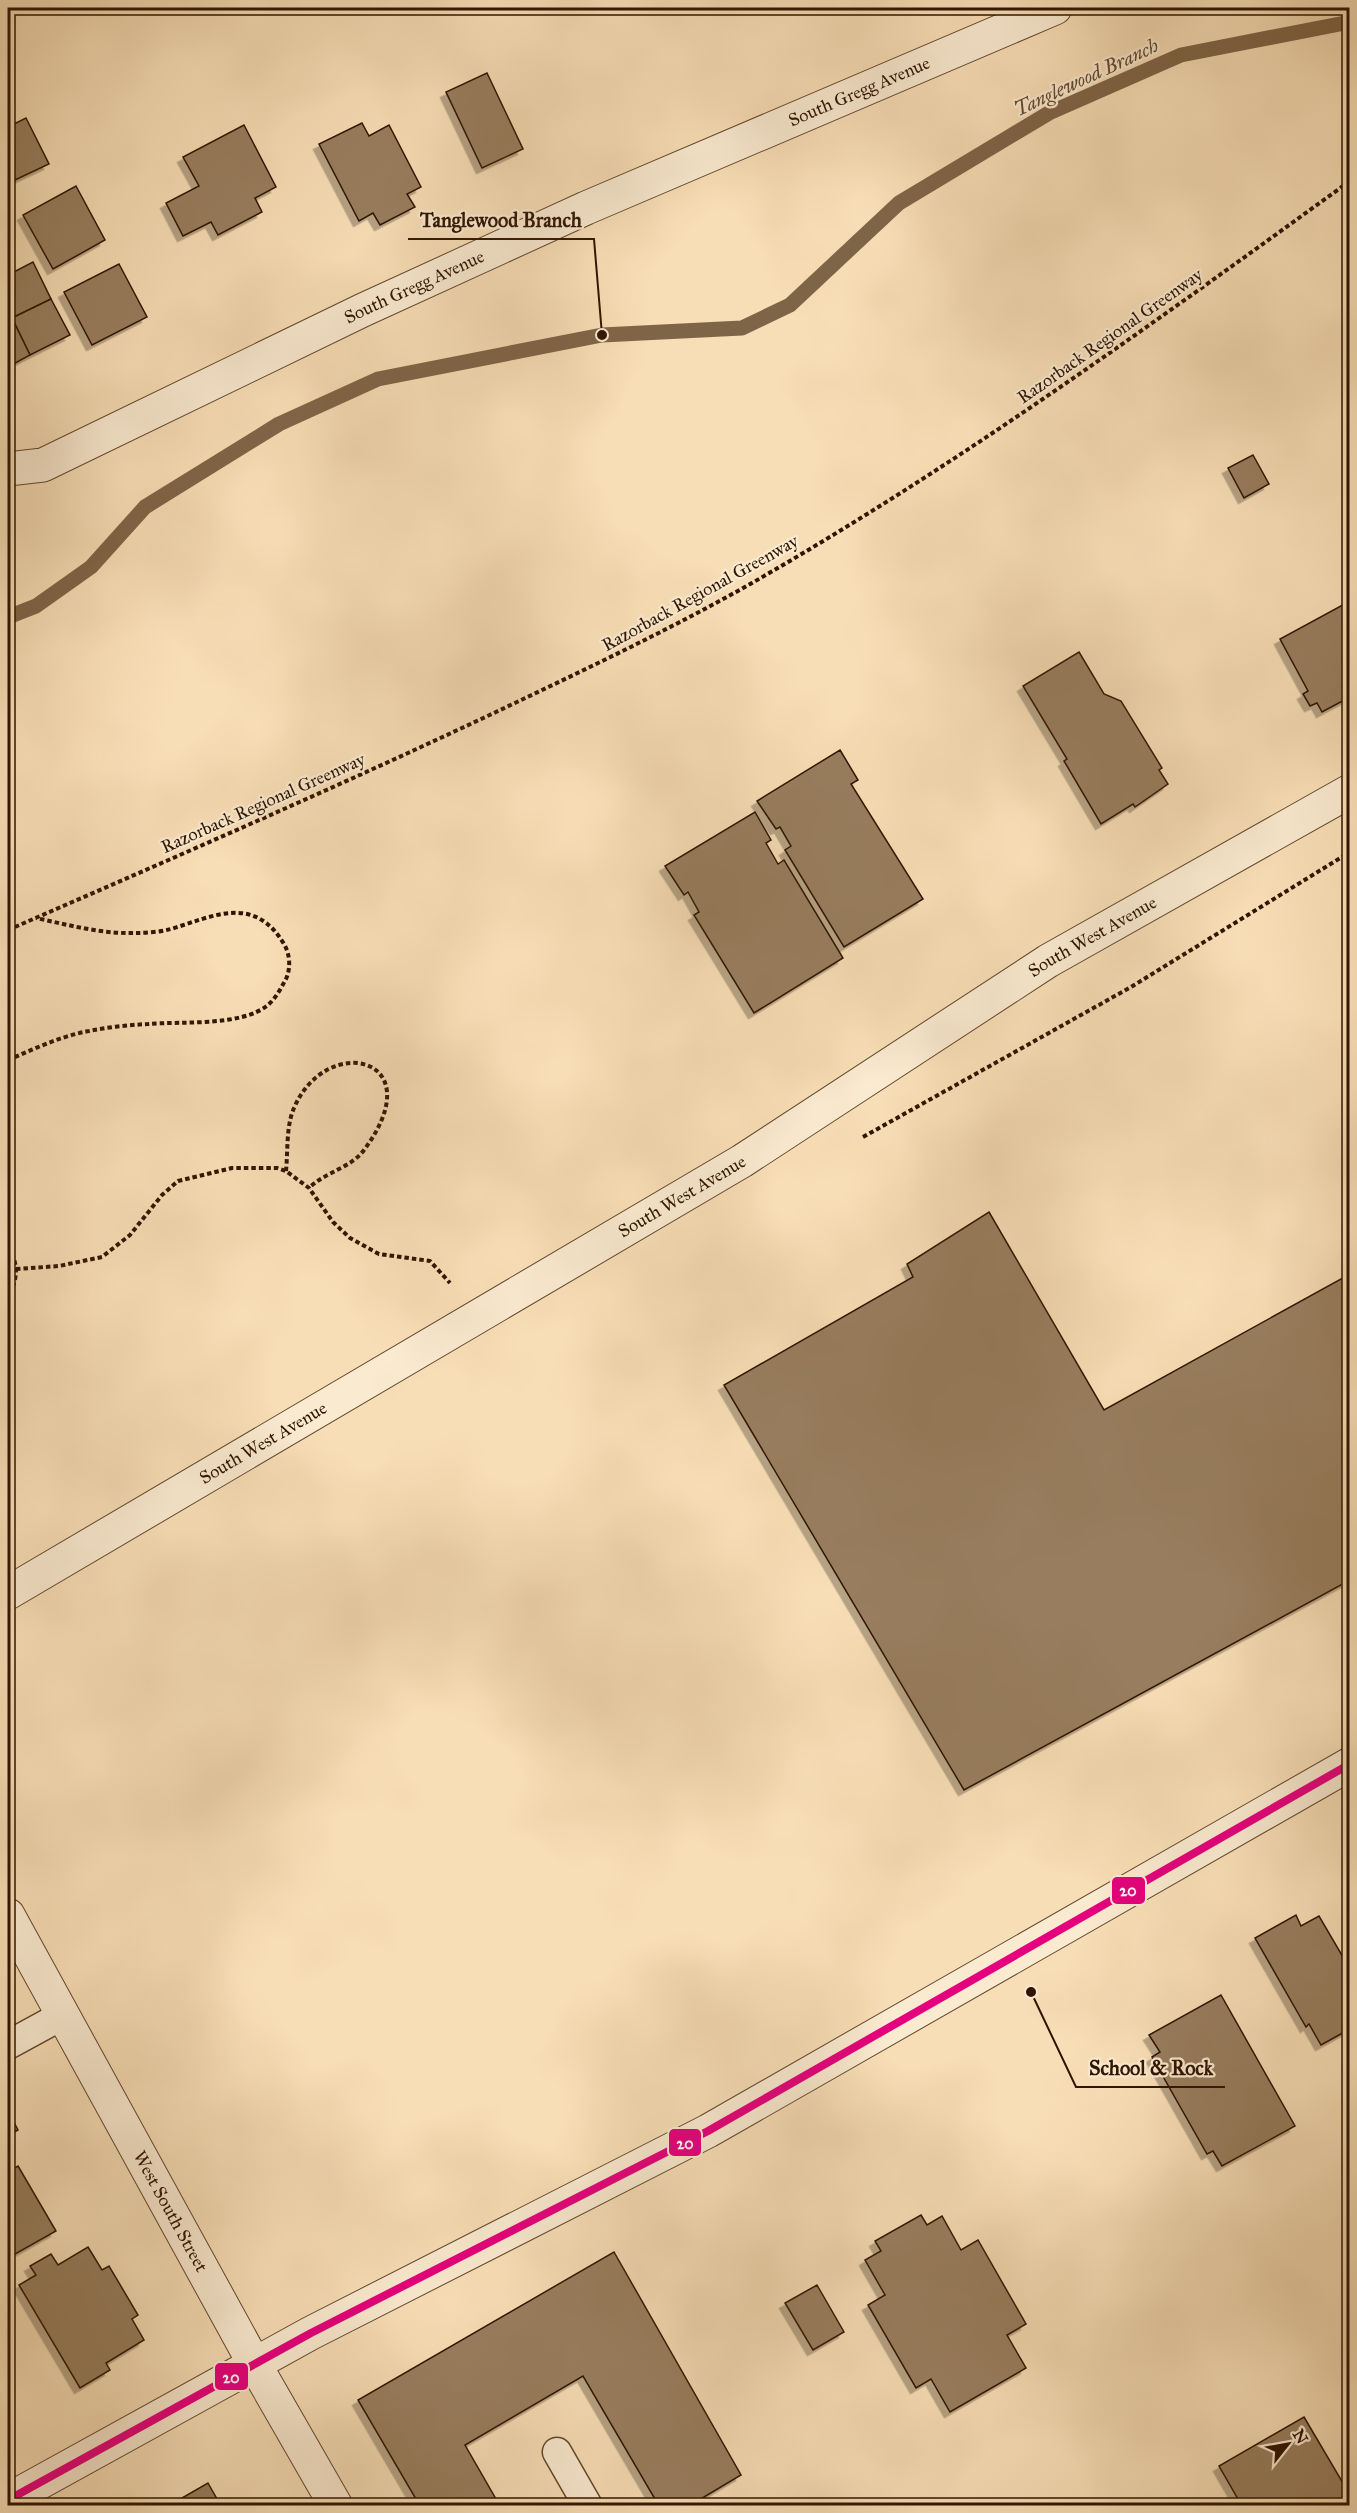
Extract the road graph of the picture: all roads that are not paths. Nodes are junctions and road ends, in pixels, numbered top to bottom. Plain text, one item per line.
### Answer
1 (1055, 8) edge
2 (8, 469) edge
3 (1350, 791) edge
4 (8, 1593) edge
5 (1350, 1764) edge
6 (8, 1915) edge
7 (63, 2015) junction
8 (8, 2045) edge
9 (255, 2364) junction
10 (557, 2452) dead end
11 (8, 2500) edge
12 (336, 2505) edge
13 (588, 2505) edge

1 - 2 street, South Gregg Avenue
3 - 4 street, South West Avenue
5 - 9 street
6 - 7 street, West South Street
7 - 8 lane
7 - 9 street, West South Street
9 - 11 street
9 - 12 street, West South Street
10 - 13 lane

